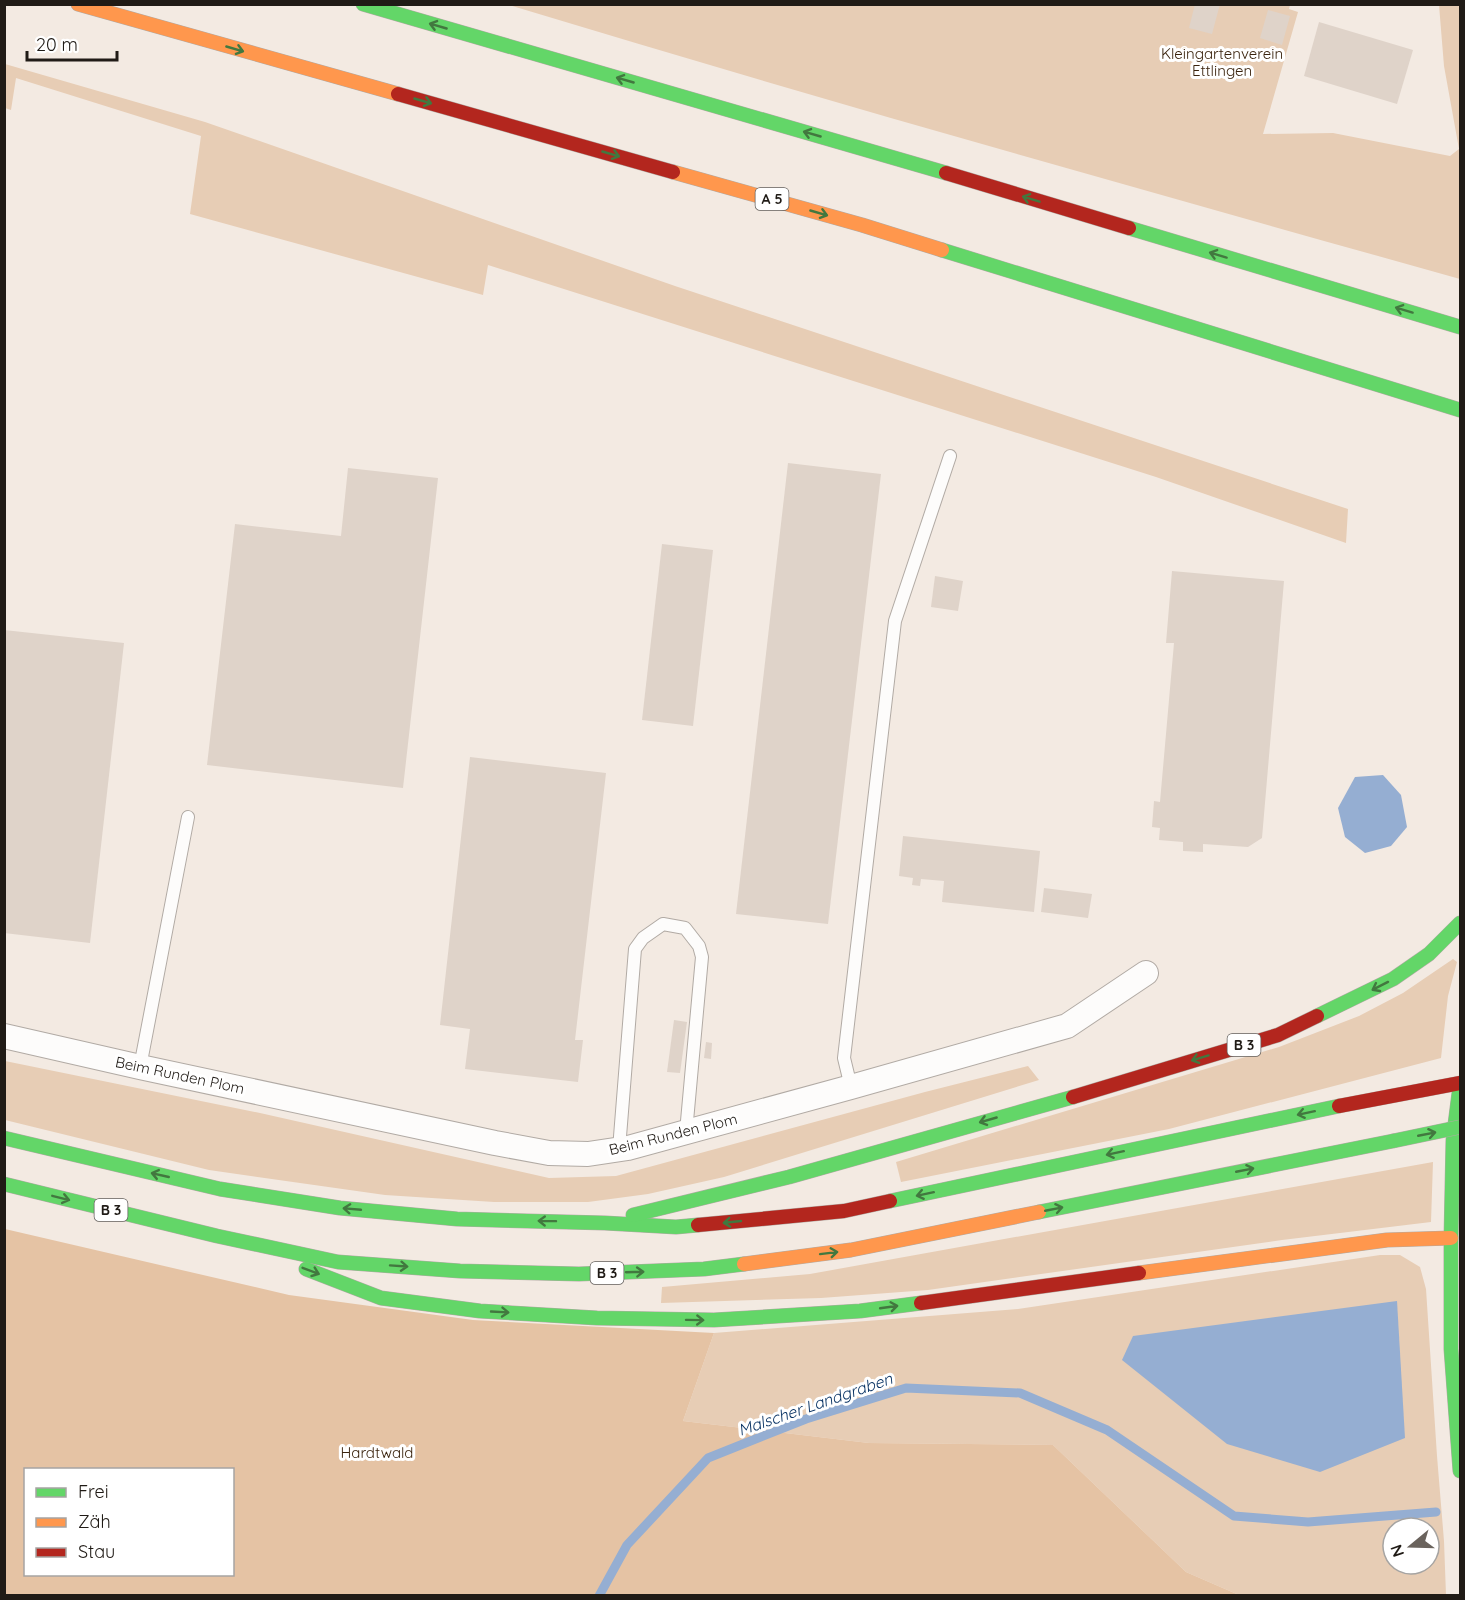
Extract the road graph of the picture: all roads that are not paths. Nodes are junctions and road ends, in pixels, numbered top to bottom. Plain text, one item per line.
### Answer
1 (78, 4) edge
2 (363, 4) edge
3 (1461, 327) edge
4 (1461, 410) edge
5 (950, 456) dead end
6 (188, 817) dead end
7 (1461, 923) edge
8 (1146, 973) dead end
9 (4, 1036) edge
10 (140, 1067) junction
11 (1461, 1084) edge
12 (851, 1087) junction
13 (1461, 1127) edge
14 (686, 1132) junction
15 (4, 1138) edge
16 (619, 1149) junction
17 (4, 1184) edge
18 (605, 1223) junction
19 (217, 1236) junction
20 (1451, 1238) junction
21 (1461, 1471) edge

1 -> 4 main road, A 5
3 -> 2 main road
5 - 12 lane
6 - 10 lane
7 -> 18 main road, B 3
8 - 12 street, Beim Runden Plom
9 - 10 street, Beim Runden Plom
10 - 16 street, Beim Runden Plom
11 -> 18 main road, B 3
11 - 20 main road
12 - 14 street, Beim Runden Plom
19 -> 13 main road, B 3, bridge
14 - 16 street, Beim Runden Plom
14 - 16 lane
18 -> 15 main road, B 3
17 -> 19 main road, B 3
19 -> 20 main road
20 - 21 main road

